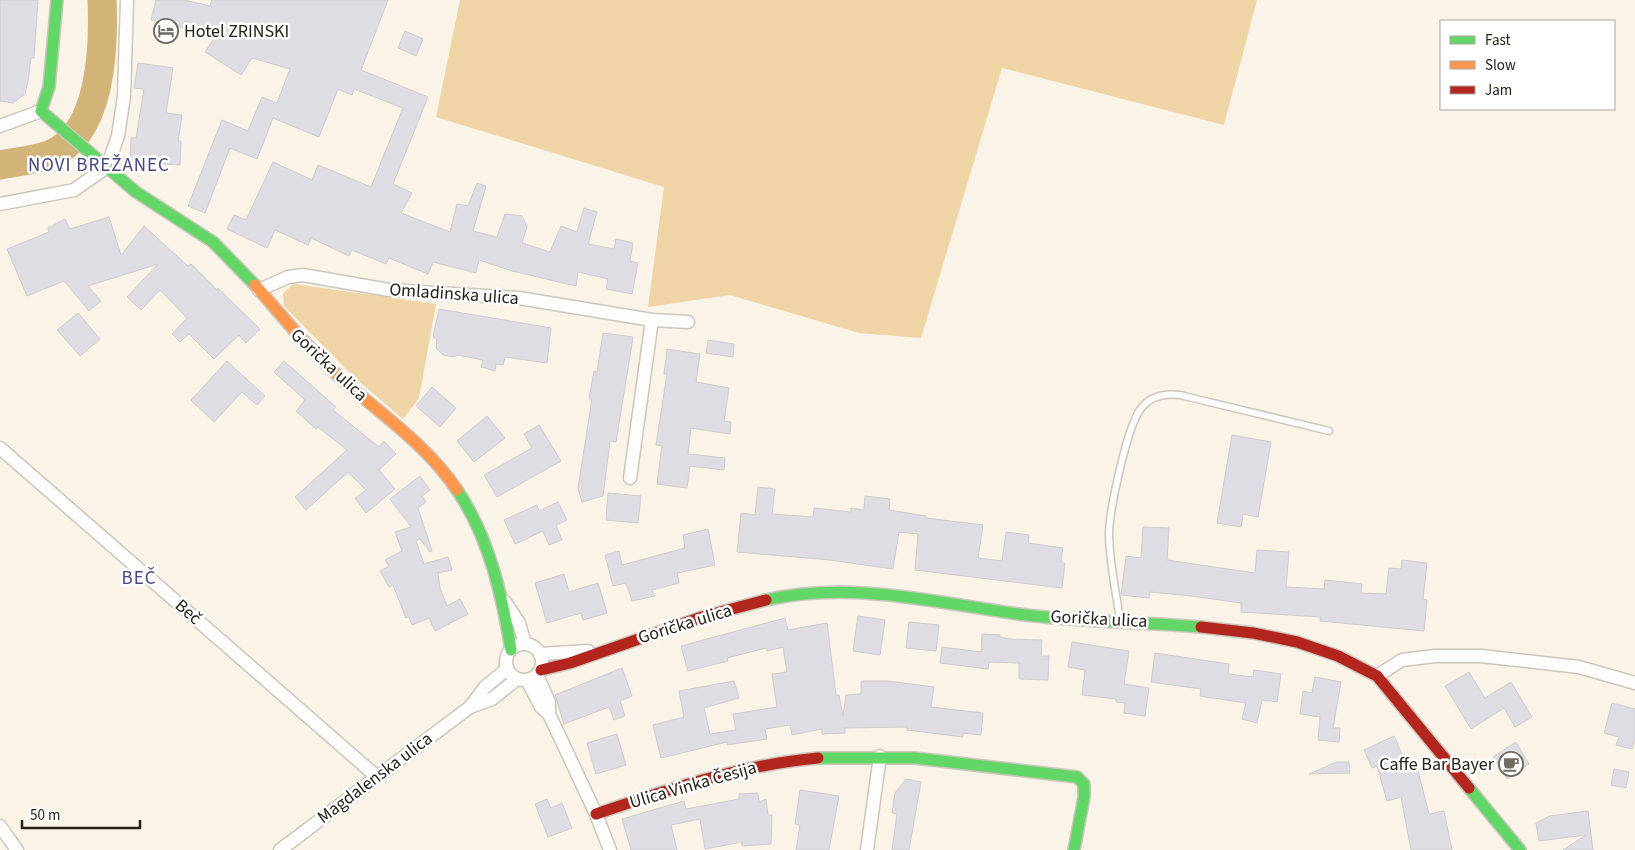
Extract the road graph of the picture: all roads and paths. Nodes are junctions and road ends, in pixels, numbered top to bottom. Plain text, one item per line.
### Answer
1 (57, 0) edge
2 (127, 0) edge
3 (46, 115) junction
4 (0, 126) edge
5 (107, 167) junction
6 (0, 204) edge
7 (259, 290) junction
8 (652, 320) junction
9 (688, 322) dead end
10 (1328, 431) dead end
11 (0, 448) edge
12 (630, 478) dead end
13 (503, 600) junction
14 (1120, 622) junction
15 (525, 644) junction
16 (511, 650) junction
17 (598, 651) junction
18 (540, 654) junction
19 (507, 668) junction
20 (531, 676) junction
21 (1377, 676) junction
22 (1635, 683) edge
23 (470, 707) junction
24 (880, 756) junction
25 (376, 776) junction
26 (596, 814) junction
27 (0, 826) edge
28 (17, 850) edge
29 (280, 850) edge
30 (610, 850) edge
31 (867, 850) edge
32 (1074, 850) edge
33 (1520, 850) edge

1 - 3 street
2 - 5 street
3 - 4 street
3 - 5 street, Gorička ulica
5 - 6 street
5 - 7 street, Gorička ulica
7 - 8 street, Omladinska ulica
7 - 13 street, Gorička ulica
8 - 9 street, Omladinska ulica
8 - 12 street
10 - 14 lane
11 - 25 street, Beč
13 - 15 street, Gorička ulica
13 - 16 street, Gorička ulica
14 - 17 street, Gorička ulica
14 - 21 street, Gorička ulica
15 - 16 street
15 - 18 street
16 - 19 street
17 - 18 street, Gorička ulica
17 - 20 street, Gorička ulica
18 - 20 street
19 - 20 street
19 - 23 street
20 - 23 street
20 - 26 street
21 - 22 street
21 - 33 street, Gorička ulica
23 - 25 street, Magdalenska ulica
24 - 26 street, Ulica Vinka Česija
24 - 31 street
24 - 32 street, Ulica Vinka Česija
25 - 29 street, Magdalenska ulica
26 - 30 street
27 - 28 street

